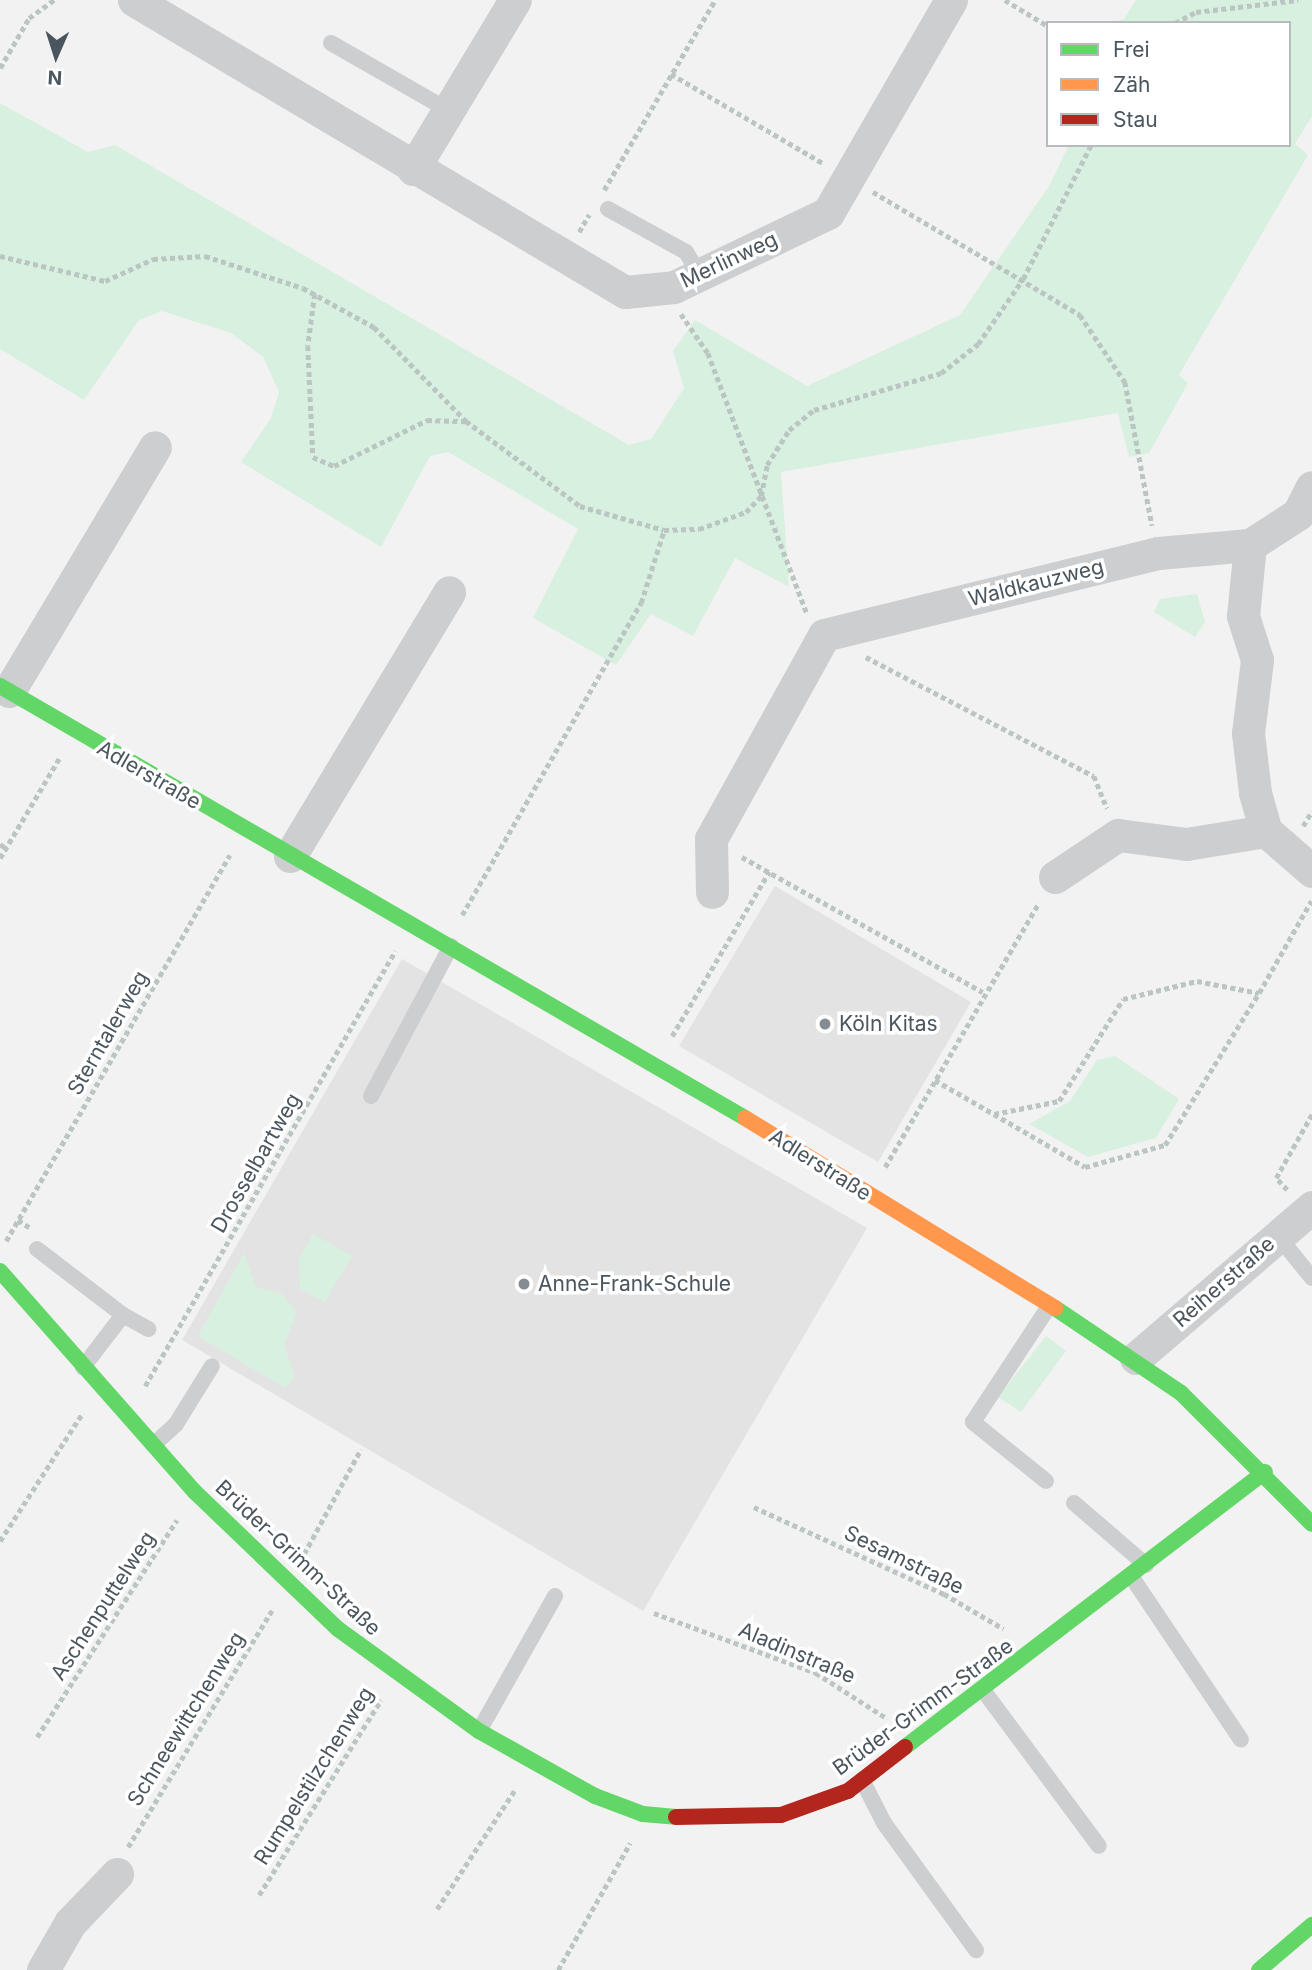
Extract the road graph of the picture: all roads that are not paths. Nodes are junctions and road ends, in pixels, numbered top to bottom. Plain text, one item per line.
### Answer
1 (134, 0) edge
2 (515, 0) edge
3 (951, 0) edge
4 (331, 43) dead end
5 (448, 110) junction
6 (413, 169) junction
7 (608, 209) dead end
8 (687, 281) junction
9 (155, 447) dead end
10 (1312, 487) edge
11 (1250, 545) junction
12 (449, 592) dead end
13 (4, 688) edge
14 (1266, 831) junction
15 (290, 856) junction
16 (1312, 871) edge
17 (1055, 877) road end
18 (712, 892) dead end
19 (449, 944) junction
20 (371, 1096) dead end
21 (1309, 1209) edge
22 (1278, 1236) junction
23 (37, 1250) dead end
24 (0, 1271) edge
25 (1312, 1278) edge
26 (1050, 1305) junction
27 (123, 1315) junction
28 (148, 1329) dead end
29 (1136, 1358) junction
30 (212, 1366) dead end
31 (83, 1367) junction
32 (153, 1446) junction
33 (1265, 1472) junction
34 (1046, 1481) dead end
35 (1074, 1503) dead end
36 (1312, 1524) edge
37 (1146, 1565) junction
38 (1131, 1576) junction
39 (555, 1596) dead end
40 (983, 1690) junction
41 (479, 1731) junction
42 (1241, 1740) dead end
43 (862, 1780) junction
44 (1099, 1846) dead end
45 (117, 1874) road end
46 (1312, 1925) edge
47 (976, 1951) dead end
48 (43, 1970) edge
49 (1259, 1970) edge

1 - 6 street, Merlinweg
2 - 5 street
3 - 8 street, Merlinweg
4 - 5 lane
5 - 6 street
6 - 8 street, Merlinweg
7 - 8 lane
9 - 13 street, Adlerstraße
10 - 11 street, Waldkauzweg
11 - 14 street
11 - 18 street, Waldkauzweg
12 - 15 street
13 - 15 street, Adlerstraße
14 - 16 street
14 - 17 street
15 - 19 street, Adlerstraße
19 - 20 lane
19 - 26 street, Adlerstraße
21 - 22 street, Reiherstraße
22 - 25 lane
22 - 29 street, Reiherstraße
23 - 27 lane
24 - 31 street, Brüder-Grimm-Straße
26 - 29 street, Adlerstraße
26 - 34 lane
27 - 28 lane
27 - 31 lane
29 - 33 street, Adlerstraße
30 - 32 lane
31 - 32 street, Brüder-Grimm-Straße
32 - 41 street, Brüder-Grimm-Straße
33 - 36 street, Adlerstraße
33 - 37 street, Brüder-Grimm-Straße
35 - 37 lane
37 - 38 street, Brüder-Grimm-Straße
38 - 40 street, Brüder-Grimm-Straße
38 - 42 lane
39 - 41 lane
40 - 43 street, Brüder-Grimm-Straße
40 - 44 lane
41 - 43 street, Brüder-Grimm-Straße
43 - 47 lane
45 - 48 street
46 - 49 street

